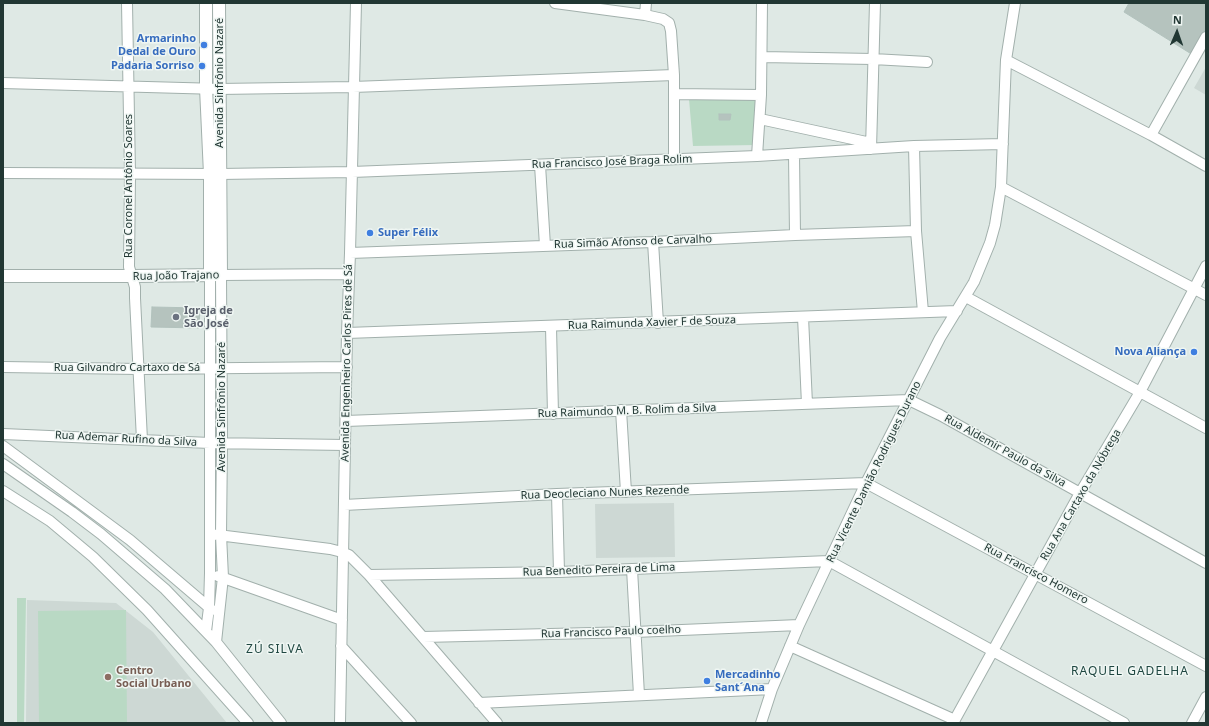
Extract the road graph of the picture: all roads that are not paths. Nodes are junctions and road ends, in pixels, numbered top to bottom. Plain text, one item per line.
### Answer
1 (127, 3) edge
2 (206, 3) edge
3 (219, 3) edge
4 (356, 3) edge
5 (555, 3) edge
6 (646, 3) edge
7 (762, 3) edge
8 (875, 3) edge
9 (1015, 3) edge
10 (645, 16) junction
11 (1206, 37) edge
12 (762, 57) junction
13 (872, 59) junction
14 (1006, 60) junction
15 (927, 62) dead end
16 (674, 75) junction
17 (3, 83) edge
18 (128, 86) junction
19 (353, 87) junction
20 (206, 88) junction
21 (219, 89) junction
22 (674, 94) junction
23 (761, 95) junction
24 (760, 119) junction
25 (1151, 135) junction
26 (1003, 144) junction
27 (871, 146) junction
28 (914, 146) junction
29 (794, 154) junction
30 (757, 156) junction
31 (674, 159) junction
32 (540, 165) junction
33 (1206, 166) edge
34 (352, 172) junction
35 (3, 173) edge
36 (130, 174) junction
37 (215, 174) junction
38 (1001, 187) junction
39 (916, 231) junction
40 (795, 235) junction
41 (653, 242) junction
42 (545, 246) junction
43 (350, 253) junction
44 (1206, 266) edge
45 (349, 274) junction
46 (216, 275) junction
47 (3, 276) edge
48 (132, 276) junction
49 (1195, 288) junction
50 (1206, 295) edge
51 (966, 297) junction
52 (957, 311) junction
53 (923, 312) junction
54 (803, 317) junction
55 (658, 323) junction
56 (551, 327) junction
57 (347, 333) junction
58 (3, 367) edge
59 (211, 368) junction
60 (222, 368) junction
61 (347, 368) junction
62 (139, 369) junction
63 (1140, 392) junction
64 (909, 400) junction
65 (807, 404) junction
66 (622, 410) junction
67 (553, 414) junction
68 (346, 421) junction
69 (1206, 428) edge
70 (3, 434) edge
71 (142, 440) junction
72 (210, 443) junction
73 (222, 443) junction
74 (345, 445) junction
75 (3, 446) edge
76 (3, 464) edge
77 (866, 483) junction
78 (3, 491) edge
79 (626, 492) junction
80 (1080, 493) junction
81 (557, 494) junction
82 (344, 505) junction
83 (210, 534) junction
84 (221, 535) junction
85 (342, 552) junction
86 (829, 561) junction
87 (1206, 563) edge
88 (632, 569) junction
89 (559, 572) junction
90 (210, 573) junction
91 (1036, 574) junction
92 (370, 575) junction
93 (223, 577) junction
94 (209, 608) junction
95 (219, 613) junction
96 (342, 620) junction
97 (799, 625) junction
98 (206, 631) junction
99 (635, 632) junction
100 (423, 638) junction
101 (216, 642) junction
102 (341, 646) junction
103 (790, 646) junction
104 (993, 652) junction
105 (1206, 666) edge
106 (772, 689) junction
107 (639, 695) junction
108 (1206, 697) edge
109 (479, 703) junction
110 (954, 721) edge
111 (248, 723) edge
112 (281, 723) edge
113 (340, 723) edge
114 (411, 723) edge
115 (497, 723) edge
116 (760, 723) edge
117 (1124, 723) edge
118 (1192, 723) edge

1 - 18 street, Rua Coronel Antônio Soares
2 - 20 street, Avenida Sinfrônio Nazaré
3 - 21 street, Avenida Sinfrônio Nazaré
4 - 19 street, Avenida Engenheiro Carlos Pires de Sá
5 - 10 street
6 - 10 street
7 - 12 street
8 - 13 street
9 - 14 street, Rua Vicente Damião Rodrigues Durano
10 - 16 street
11 - 25 street
12 - 13 street
12 - 23 street
13 - 15 street
13 - 27 street
14 - 25 street
14 - 26 street, Rua Vicente Damião Rodrigues Durano
16 - 19 street
16 - 22 street
17 - 18 street
18 - 20 street
18 - 36 street, Rua Coronel Antônio Soares
19 - 21 street
19 - 34 street, Avenida Engenheiro Carlos Pires de Sá
20 - 21 street
20 - 37 street, Avenida Sinfrônio Nazaré
21 - 37 street, Avenida Sinfrônio Nazaré
22 - 23 street
22 - 31 street
23 - 24 street
24 - 27 street
24 - 30 street
25 - 33 street
26 - 28 street, Rua Francisco José Braga Rolim
26 - 38 street, Rua Vicente Damião Rodrigues Durano
27 - 28 street, Rua Francisco José Braga Rolim
27 - 29 street, Rua Francisco José Braga Rolim
28 - 39 street
29 - 30 street, Rua Francisco José Braga Rolim
29 - 40 street
30 - 31 street, Rua Francisco José Braga Rolim
31 - 32 street, Rua Francisco José Braga Rolim
32 - 34 street, Rua Francisco José Braga Rolim
32 - 42 street
34 - 37 street, Rua Francisco José Braga Rolim
34 - 43 street, Avenida Engenheiro Carlos Pires de Sá
35 - 36 street, Rua Francisco José Braga Rolim
36 - 37 street, Rua Francisco José Braga Rolim
36 - 48 street, Rua Coronel Antônio Soares
37 - 46 street, Avenida Sinfrônio Nazaré
38 - 49 street
38 - 51 street, Rua Vicente Damião Rodrigues Durano
39 - 40 street, Rua Simão Afonso de Carvalho
39 - 53 street
40 - 41 street, Rua Simão Afonso de Carvalho
41 - 42 street, Rua Simão Afonso de Carvalho
41 - 55 street
42 - 43 street, Rua Simão Afonso de Carvalho
43 - 45 street, Avenida Engenheiro Carlos Pires de Sá
44 - 49 street, Rua Ana Cartaxo da Nóbrega
45 - 46 street, Rua João Trajano
45 - 57 street, Avenida Engenheiro Carlos Pires de Sá
46 - 48 street, Rua João Trajano
46 - 59 street, Avenida Sinfrônio Nazaré
46 - 60 street, Avenida Sinfrônio Nazaré
47 - 48 street, Rua João Trajano
48 - 62 street, Rua Coronel Antônio Soares
49 - 50 street
49 - 63 street, Rua Ana Cartaxo da Nóbrega
51 - 52 street, Rua Vicente Damião Rodrigues Durano
51 - 63 street
52 - 53 street, Rua Raimunda Xavier F de Souza
52 - 64 street, Rua Vicente Damião Rodrigues Durano
53 - 54 street, Rua Raimunda Xavier F de Souza
54 - 55 street, Rua Raimunda Xavier F de Souza
54 - 65 street
55 - 56 street, Rua Raimunda Xavier F de Souza
56 - 57 street, Rua Raimunda Xavier F de Souza
56 - 67 street
57 - 61 street, Avenida Engenheiro Carlos Pires de Sá
58 - 62 street, Rua Gilvandro Cartaxo de Sá
59 - 60 street, Rua Gilvandro Cartaxo de Sá
59 - 62 street, Rua Gilvandro Cartaxo de Sá
59 - 72 street, Avenida Sinfrônio Nazaré
60 - 61 street, Rua Gilvandro Cartaxo de Sá
60 - 73 street, Avenida Sinfrônio Nazaré
61 - 68 street, Avenida Engenheiro Carlos Pires de Sá
62 - 71 street, Rua Coronel Antônio Soares
63 - 69 street
63 - 80 street, Rua Ana Cartaxo da Nóbrega
64 - 65 street, Rua Raimundo M. B. Rolim da Silva
64 - 77 street, Rua Vicente Damião Rodrigues Durano
64 - 80 street, Rua Aldemir Paulo da Silva
65 - 66 street, Rua Raimundo M. B. Rolim da Silva
66 - 67 street, Rua Raimundo M. B. Rolim da Silva
66 - 79 street
67 - 68 street, Rua Raimundo M. B. Rolim da Silva
68 - 74 street, Avenida Engenheiro Carlos Pires de Sá
70 - 71 street, Rua Ademar Rufino da Silva
71 - 72 street, Rua Ademar Rufino da Silva
72 - 73 street, Rua Ademar Rufino da Silva
72 - 83 street, Avenida Sinfrônio Nazaré
73 - 74 street, Rua Ademar Rufino da Silva
73 - 84 street, Avenida Sinfrônio Nazaré
74 - 82 street, Avenida Engenheiro Carlos Pires de Sá
75 - 94 street
76 - 98 street
77 - 79 street, Rua Deocleciano Nunes Rezende
77 - 86 street, Rua Vicente Damião Rodrigues Durano
77 - 91 street, Rua Francisco Homero
78 - 111 street
79 - 81 street, Rua Deocleciano Nunes Rezende
80 - 87 street, Rua Aldemir Paulo da Silva
80 - 91 street, Rua Ana Cartaxo da Nóbrega
81 - 82 street, Rua Deocleciano Nunes Rezende
81 - 89 street
82 - 85 street, Avenida Engenheiro Carlos Pires de Sá
83 - 84 street
83 - 90 street, Avenida Sinfrônio Nazaré
84 - 85 street
84 - 93 street, Avenida Sinfrônio Nazaré
85 - 92 street
85 - 96 street, Avenida Engenheiro Carlos Pires de Sá
86 - 88 street, Rua Benedito Pereira de Lima
86 - 97 street, Rua Vicente Damião Rodrigues Durano
86 - 104 street
88 - 89 street, Rua Benedito Pereira de Lima
88 - 99 street
89 - 92 street, Rua Benedito Pereira de Lima
90 - 93 street
90 - 94 street, Avenida Sinfrônio Nazaré
91 - 104 street, Rua Ana Cartaxo da Nóbrega
91 - 105 street, Rua Francisco Homero
92 - 100 street
93 - 95 street, Avenida Sinfrônio Nazaré
93 - 96 street
94 - 95 street
94 - 98 street, Avenida Sinfrônio Nazaré
95 - 101 street, Avenida Sinfrônio Nazaré
96 - 102 street, Avenida Engenheiro Carlos Pires de Sá
97 - 99 street, Rua Francisco Paulo coelho
97 - 103 street, Rua Vicente Damião Rodrigues Durano
98 - 101 street
99 - 100 street, Rua Francisco Paulo coelho
99 - 107 street
100 - 109 street
101 - 112 street
102 - 113 street, Avenida Engenheiro Carlos Pires de Sá
102 - 114 street
103 - 106 street, Rua Vicente Damião Rodrigues Durano
103 - 110 street
104 - 110 street, Rua Ana Cartaxo da Nóbrega
104 - 117 street
106 - 107 street
106 - 116 street, Rua Vicente Damião Rodrigues Durano
107 - 109 street
108 - 118 street
109 - 115 street

